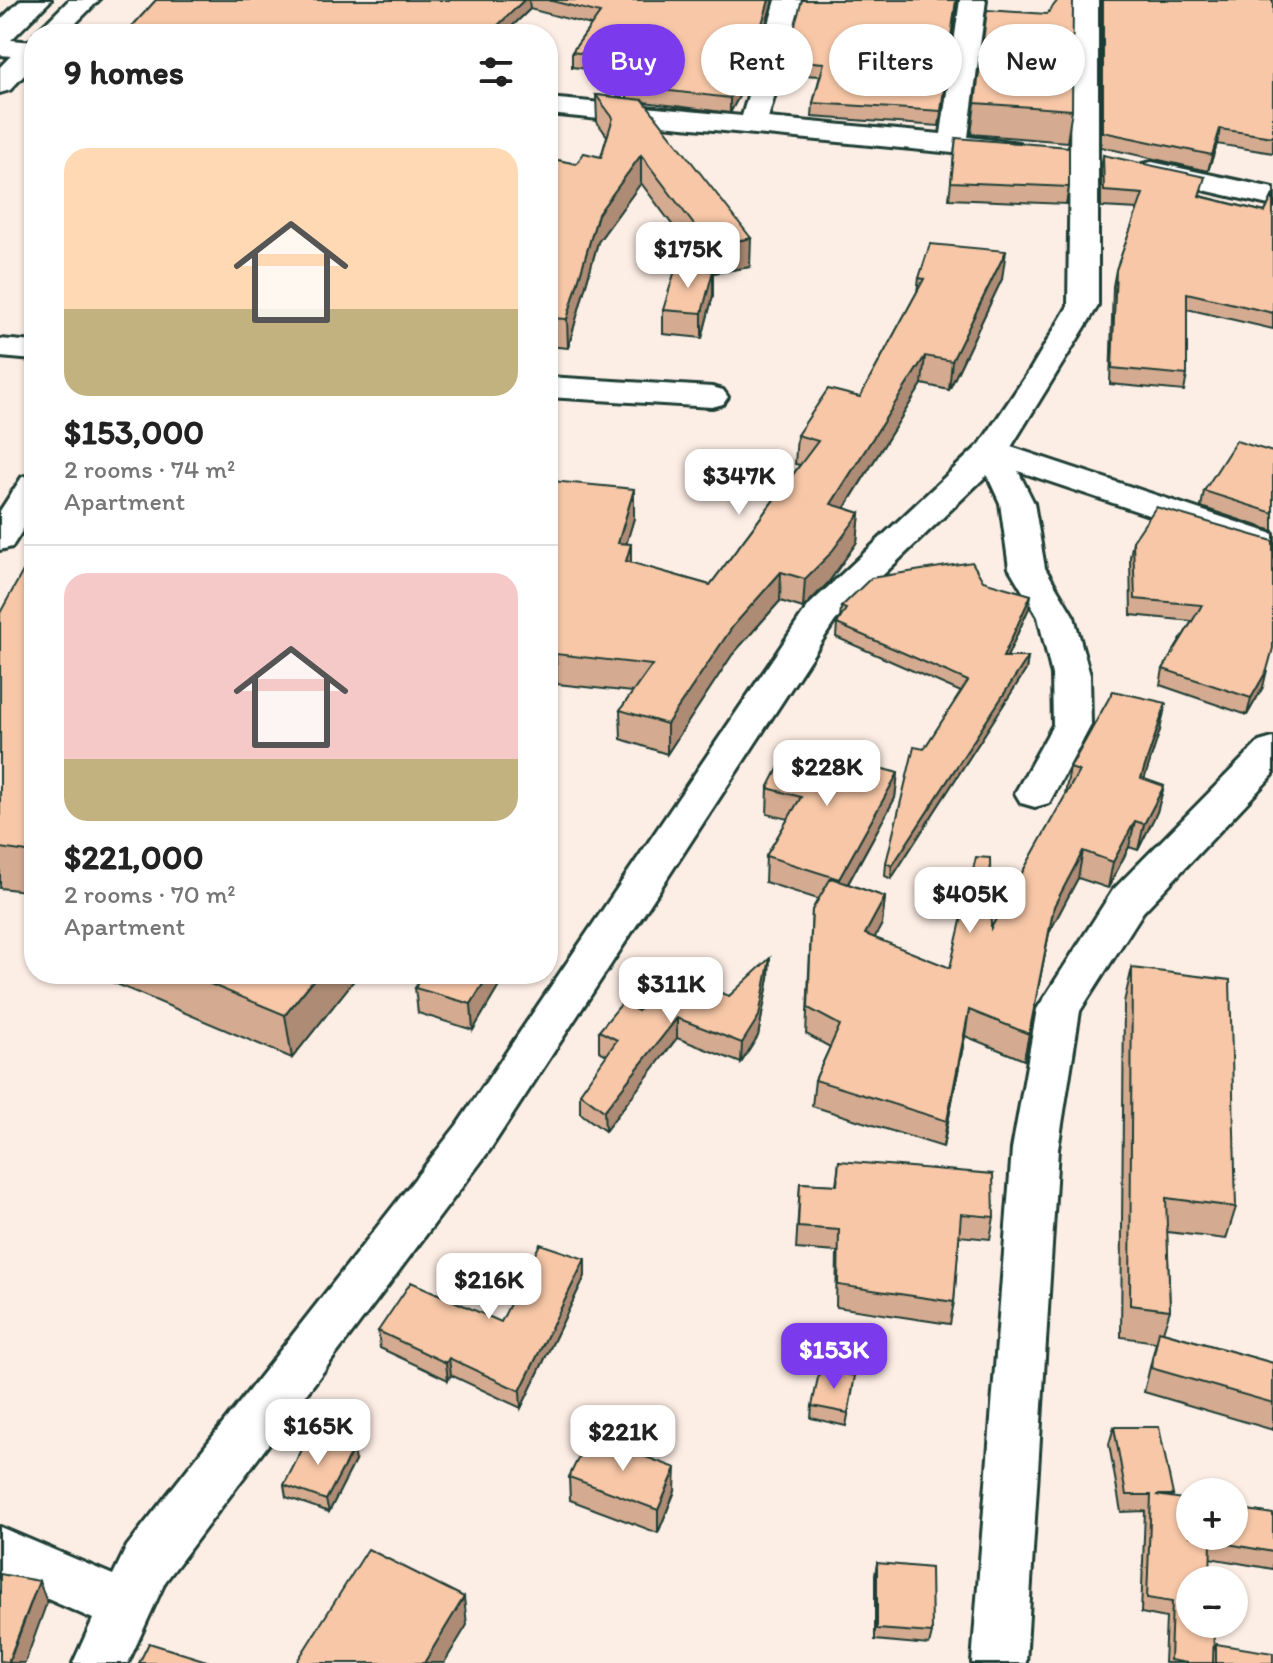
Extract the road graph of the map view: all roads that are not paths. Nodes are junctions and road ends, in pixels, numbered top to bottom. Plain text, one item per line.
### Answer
1 (37, 0) edge
2 (85, 0) edge
3 (789, 0) edge
4 (973, 0) edge
5 (1085, 0) edge
6 (59, 24) edge
7 (0, 35) edge
8 (24, 46) edge
9 (0, 47) edge
10 (24, 59) edge
11 (0, 84) edge
12 (558, 107) edge
13 (752, 128) junction
14 (953, 145) junction
15 (1084, 156) junction
16 (1273, 197) edge
17 (0, 348) edge
18 (24, 350) edge
19 (558, 388) edge
20 (712, 397) dead end
21 (992, 451) junction
22 (24, 500) edge
23 (0, 539) edge
24 (1273, 546) edge
25 (1273, 751) edge
26 (1035, 793) dead end
27 (0, 1552) edge
28 (126, 1607) junction
29 (100, 1663) edge
30 (999, 1663) edge

1 - 7 main road
2 - 6 main road
3 - 13 street
4 - 14 street
5 - 15 street
8 - 9 street
10 - 11 main road
12 - 13 street
13 - 14 street
14 - 15 street
15 - 16 street
15 - 21 street
17 - 18 street
19 - 20 street
21 - 24 street
21 - 26 street
21 - 28 street
22 - 23 street
25 - 30 street
27 - 28 street
28 - 29 street

